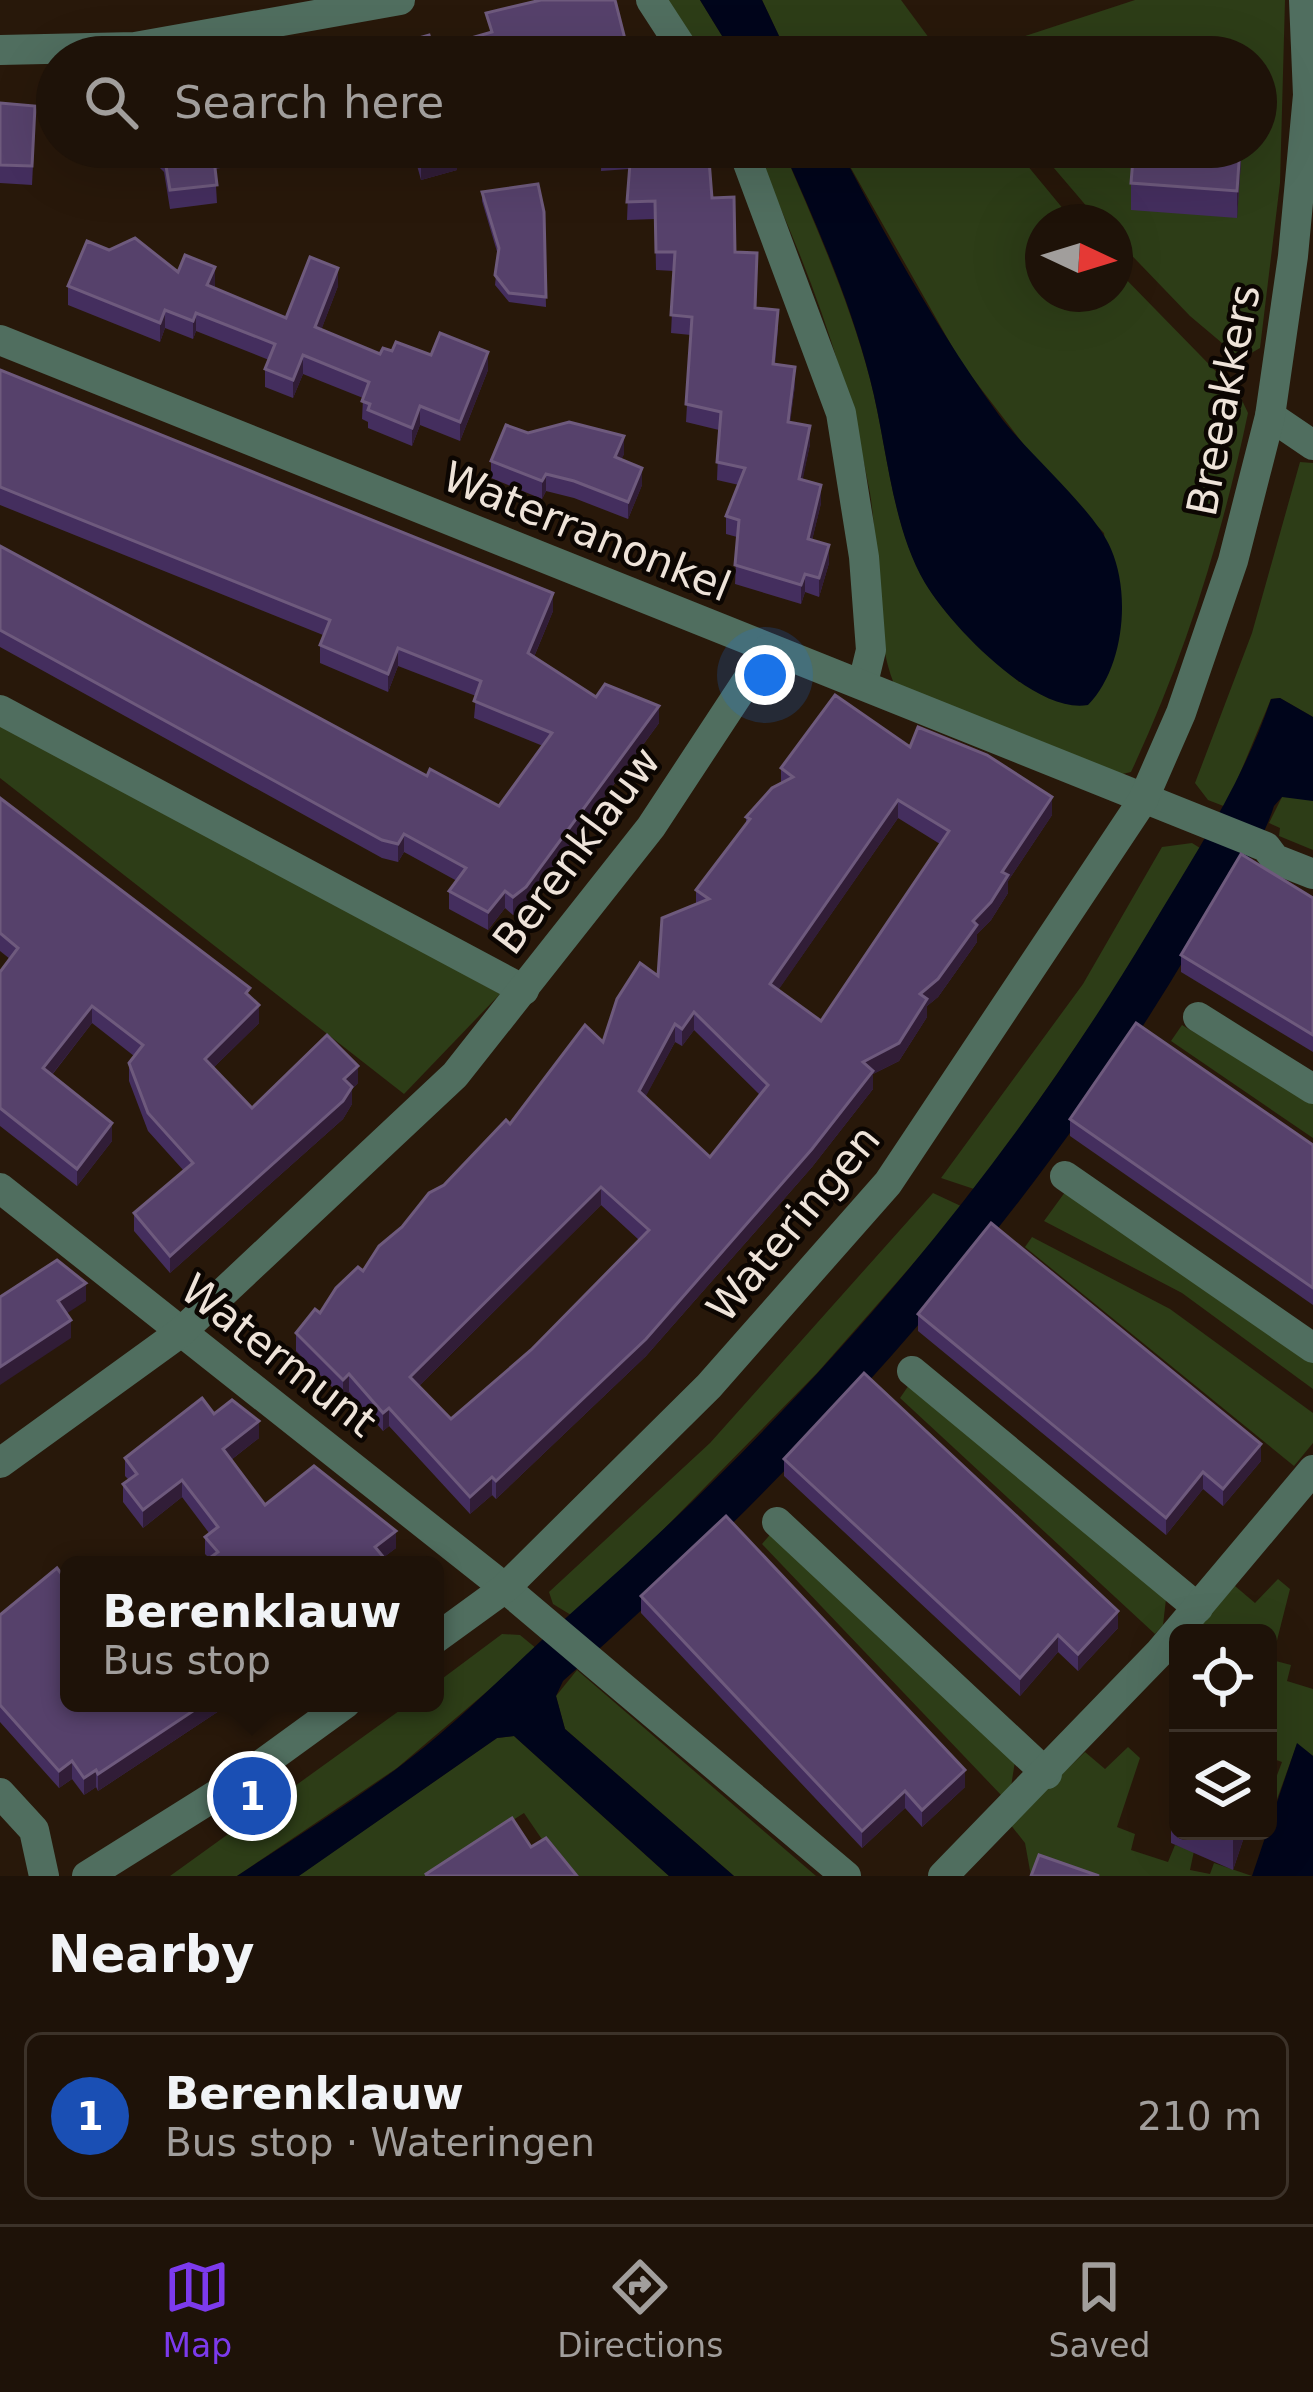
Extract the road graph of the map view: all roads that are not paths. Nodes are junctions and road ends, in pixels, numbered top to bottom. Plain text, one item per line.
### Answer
1 (400, 0) edge
2 (651, 0) edge
3 (1304, 0) edge
4 (197, 36) edge
5 (674, 36) edge
6 (36, 49) edge
7 (0, 50) edge
8 (1310, 94) edge
9 (750, 168) edge
10 (0, 340) edge
11 (1270, 416) junction
12 (1313, 445) edge
13 (768, 649) junction
14 (862, 683) junction
15 (0, 710) edge
16 (1142, 800) junction
17 (1313, 874) edge
18 (524, 990) junction
19 (1198, 1016) dead end
20 (1313, 1089) edge
21 (1065, 1176) dead end
22 (0, 1188) edge
23 (181, 1332) junction
24 (1313, 1348) edge
25 (912, 1371) dead end
26 (0, 1463) edge
27 (1313, 1471) edge
28 (777, 1522) dead end
29 (506, 1588) junction
30 (1198, 1608) junction
31 (444, 1633) edge
32 (334, 1712) edge
33 (1047, 1774) junction
34 (0, 1793) edge
35 (44, 1876) edge
36 (87, 1876) edge
37 (846, 1876) edge
38 (943, 1876) edge

1 - 4 street
2 - 5 street
3 - 8 street, Breeakkers
6 - 7 street
8 - 11 street, Breeakkers
9 - 14 street
10 - 13 street, Waterranonkel
11 - 12 street
11 - 16 street, Breeakkers
13 - 14 street, Waterranonkel
13 - 18 street, Berenklauw
14 - 16 street, Waterranonkel
15 - 18 street
16 - 17 street, Waterranonkel
16 - 29 street, Wateringen
18 - 23 street, Berenklauw
19 - 20 street
21 - 24 street
22 - 23 street, Watermunt
23 - 26 street, Berenklauw
23 - 29 street, Watermunt
25 - 30 street
27 - 30 street
28 - 33 street
29 - 31 street, Wateringen
29 - 37 street, Watermunt
30 - 33 street
32 - 36 street
33 - 38 street
34 - 35 street

